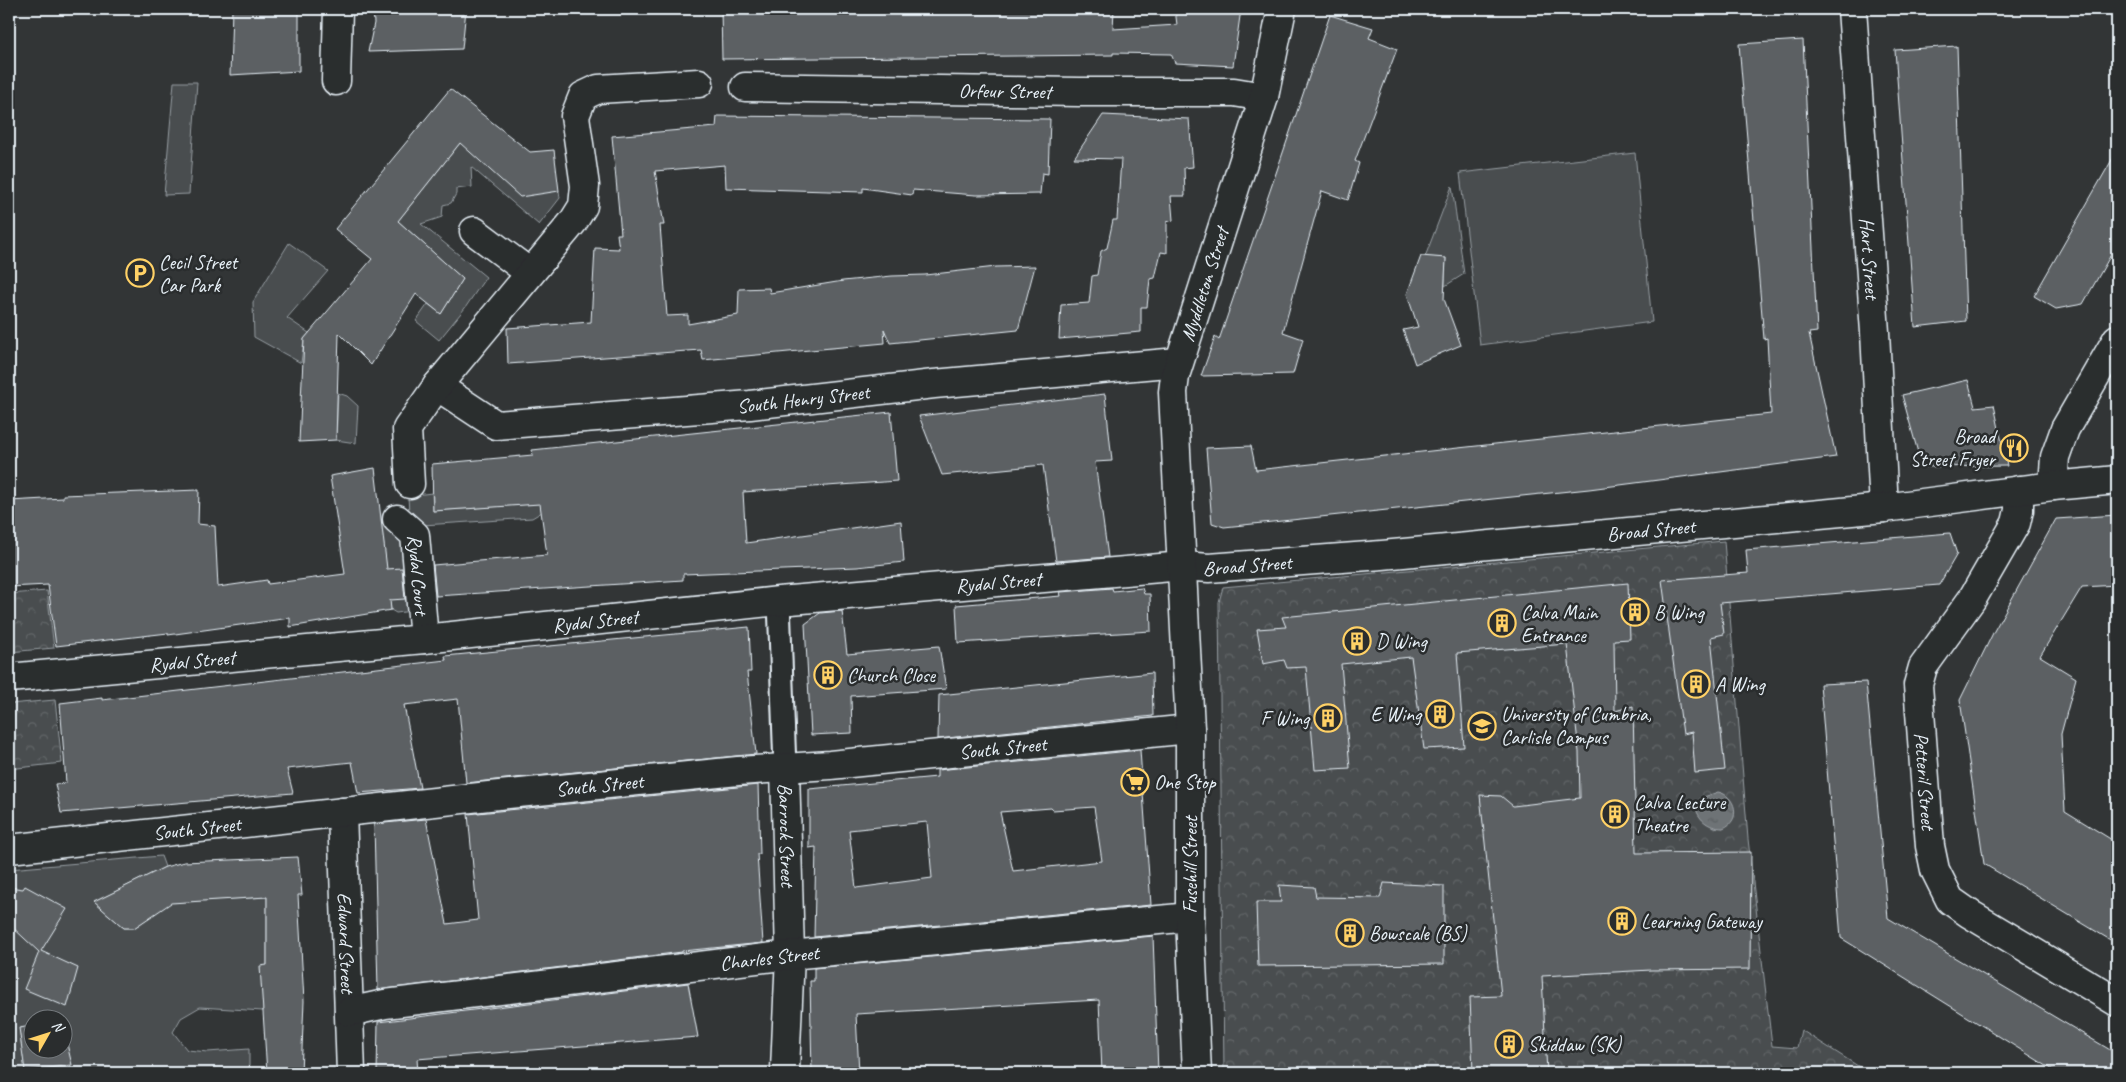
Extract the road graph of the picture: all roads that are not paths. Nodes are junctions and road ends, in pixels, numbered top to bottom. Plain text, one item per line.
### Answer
1 (338, 9) edge
2 (1282, 9) edge
3 (1852, 9) edge
4 (336, 82) dead end
5 (699, 83) dead end
6 (744, 88) dead end
7 (1264, 97) junction
8 (474, 231) dead end
9 (530, 273) junction
10 (2117, 339) edge
11 (1178, 362) junction
12 (437, 386) junction
13 (2117, 480) edge
14 (410, 484) dead end
15 (2053, 486) junction
16 (2019, 490) junction
17 (1884, 508) junction
18 (398, 519) dead end
19 (1183, 566) junction
20 (779, 601) junction
21 (424, 639) junction
22 (9, 678) edge
23 (1190, 728) junction
24 (785, 769) junction
25 (342, 812) junction
26 (9, 849) edge
27 (1190, 918) junction
28 (790, 955) junction
29 (2117, 1002) edge
30 (349, 1012) junction
31 (785, 1070) dead end
32 (350, 1073) edge
33 (1197, 1073) edge

1 - 4 street
2 - 7 street, Myddleton Street
3 - 17 street, Hart Street
5 - 9 street
6 - 7 street, Orfeur Street
7 - 11 street, Myddleton Street
8 - 9 street
9 - 12 street
10 - 15 street
11 - 12 street, South Henry Street
11 - 19 street, Myddleton Street
12 - 14 street
13 - 15 street, Broad Street
15 - 16 street, Broad Street
16 - 17 street, Broad Street
16 - 29 street, Petteril Street
17 - 19 street, Broad Street
18 - 21 street, Rydal Court
19 - 20 street, Rydal Street
19 - 23 street, Fusehill Street
20 - 21 street, Rydal Street
20 - 24 street, Barrock Street
21 - 22 street, Rydal Street
23 - 24 street, South Street
23 - 27 street, Fusehill Street
24 - 25 street, South Street
24 - 28 street, Barrock Street
25 - 26 street, South Street
25 - 30 street, Edward Street
27 - 28 street, Charles Street
27 - 33 street, Fusehill Street
28 - 30 street, Charles Street
28 - 31 street, Barrock Street
30 - 32 street, Edward Street

